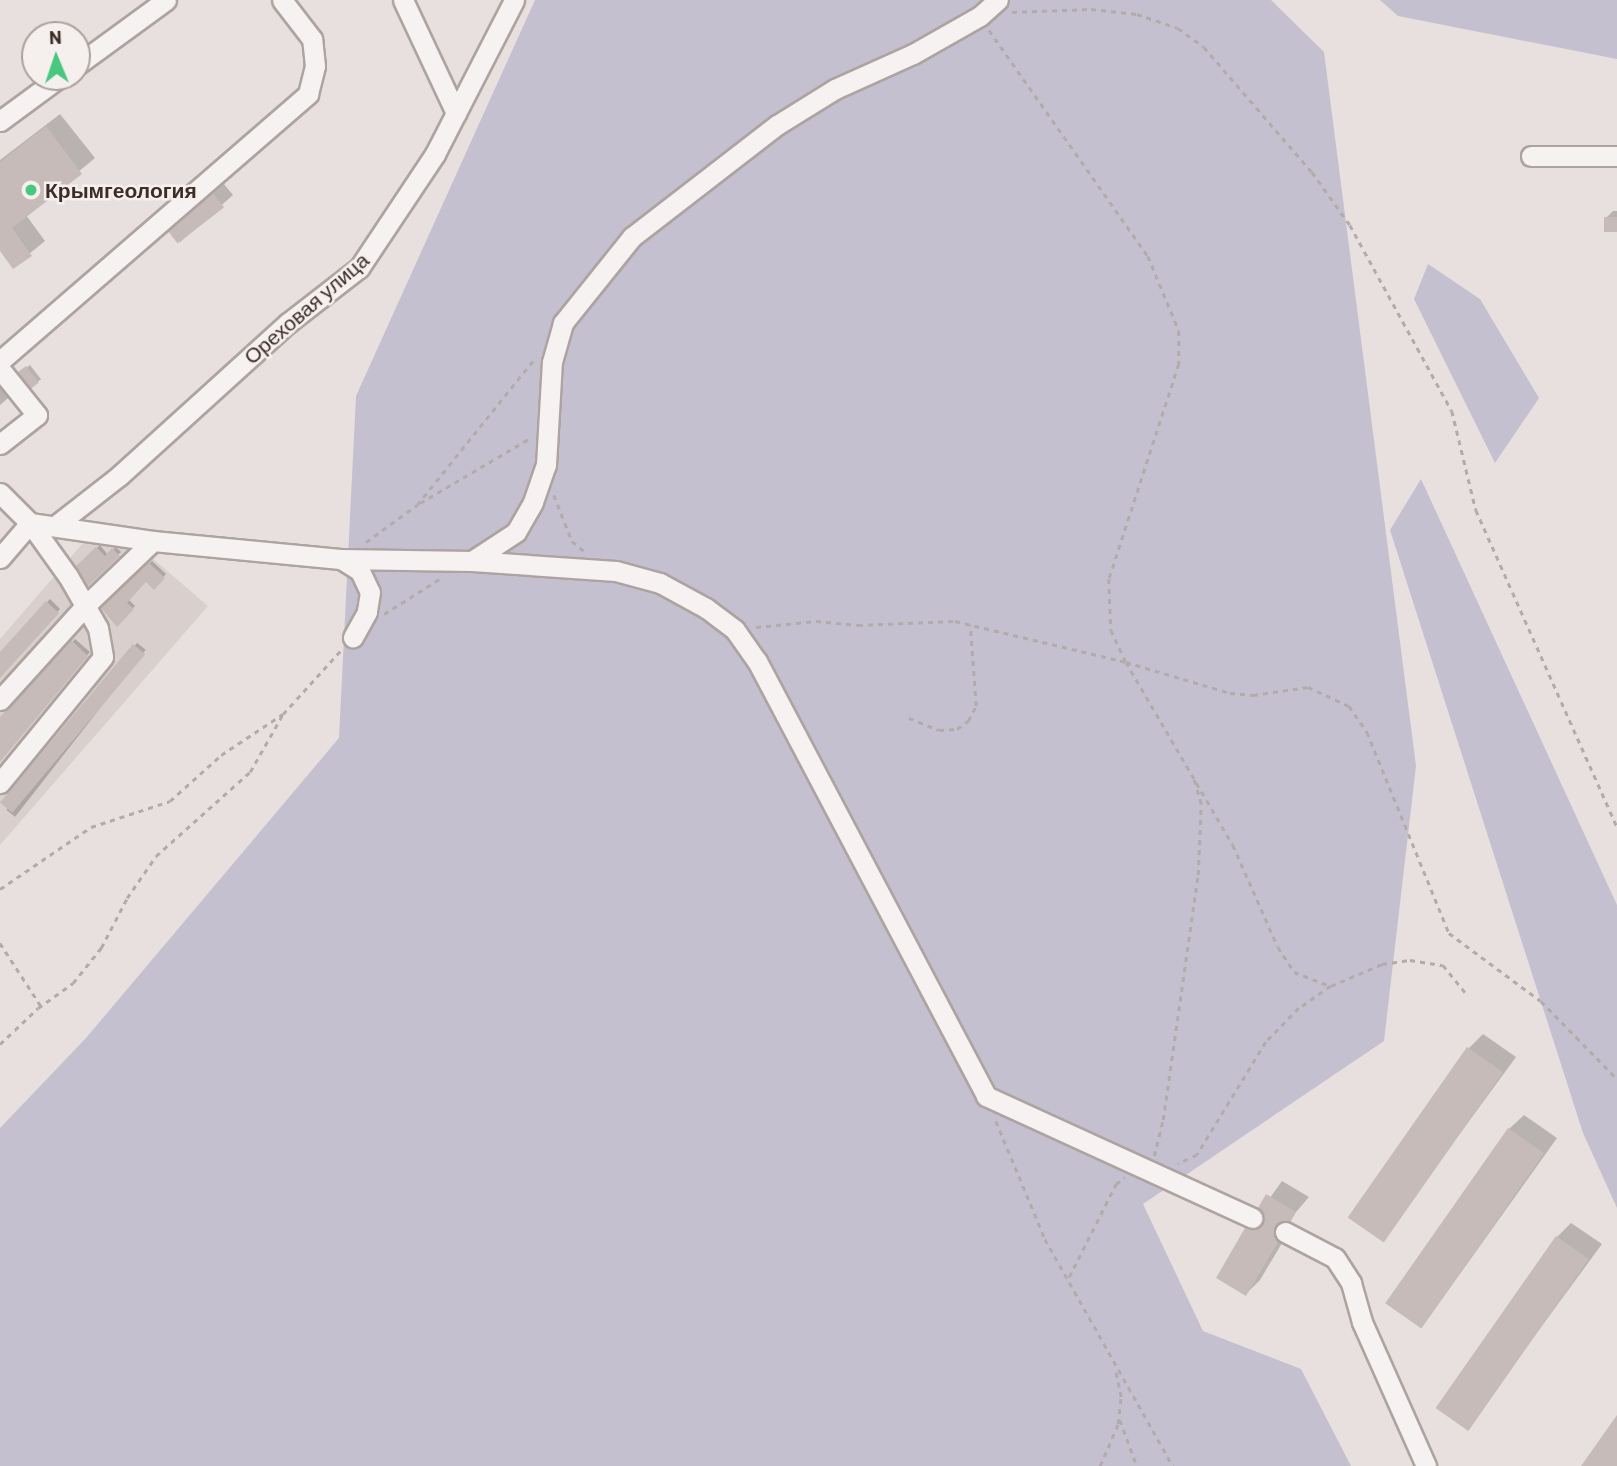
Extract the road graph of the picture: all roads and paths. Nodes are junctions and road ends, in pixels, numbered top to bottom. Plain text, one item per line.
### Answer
1 (166, 0) edge
2 (282, 0) edge
3 (402, 0) edge
4 (514, 0) edge
5 (1004, 6) edge
6 (980, 16) junction
7 (91, 55) edge
8 (41, 91) edge
9 (456, 114) junction
10 (0, 121) edge
11 (1531, 156) dead end
12 (1617, 156) edge
13 (539, 353) dead end
14 (0, 361) edge
15 (0, 369) edge
16 (548, 428) junction
17 (0, 444) edge
18 (546, 465) junction
19 (0, 495) edge
20 (417, 505) junction
21 (30, 523) junction
22 (55, 526) junction
23 (153, 541) junction
24 (588, 554) dead end
25 (0, 558) edge
26 (340, 559) junction
27 (472, 561) junction
28 (86, 605) junction
29 (376, 619) dead end
30 (970, 625) junction
31 (735, 629) junction
32 (353, 637) joint
33 (1126, 662) junction
34 (0, 700) edge
35 (283, 714) junction
36 (909, 718) dead end
37 (1192, 772) junction
38 (0, 783) edge
39 (1617, 826) edge
40 (0, 890) edge
41 (0, 943) edge
42 (1331, 986) junction
43 (1466, 993) dead end
44 (41, 1006) junction
45 (0, 1044) edge
46 (1617, 1079) edge
47 (986, 1096) junction
48 (1150, 1171) junction
49 (1252, 1218) tunnel mouth
50 (1285, 1232) tunnel mouth
51 (1069, 1277) junction
52 (1114, 1365) junction
53 (1119, 1417) junction
54 (1100, 1466) edge
55 (1137, 1466) edge
56 (1173, 1466) edge
57 (1426, 1466) edge

1 - 7 street
2 - 14 street
3 - 9 street
4 - 9 street, Ореховая улица
5 - 6 street
5 - 39 path
6 - 16 street
6 - 33 path
8 - 10 street
9 - 22 street, Ореховая улица
11 - 12 street
13 - 20 path
15 - 17 street
16 - 18 street
16 - 20 path
18 - 24 path
18 - 27 street
19 - 21 street
20 - 26 path
21 - 22 street
21 - 25 street
21 - 28 street
22 - 23 street
23 - 26 street
23 - 28 street
26 - 27 street
26 - 32 street
27 - 29 path
27 - 31 street
28 - 34 street
28 - 38 street
30 - 31 path
30 - 33 path
30 - 36 path
31 - 47 street
32 - 35 path
33 - 37 path
33 - 46 path
35 - 40 path
35 - 44 path
37 - 42 path
37 - 48 path
41 - 44 path
42 - 43 path
42 - 48 path
44 - 45 path
47 - 48 street
47 - 51 path
48 - 49 street
48 - 51 path
50 - 57 street
51 - 52 path
52 - 53 path
52 - 56 path
53 - 54 path
53 - 55 path

